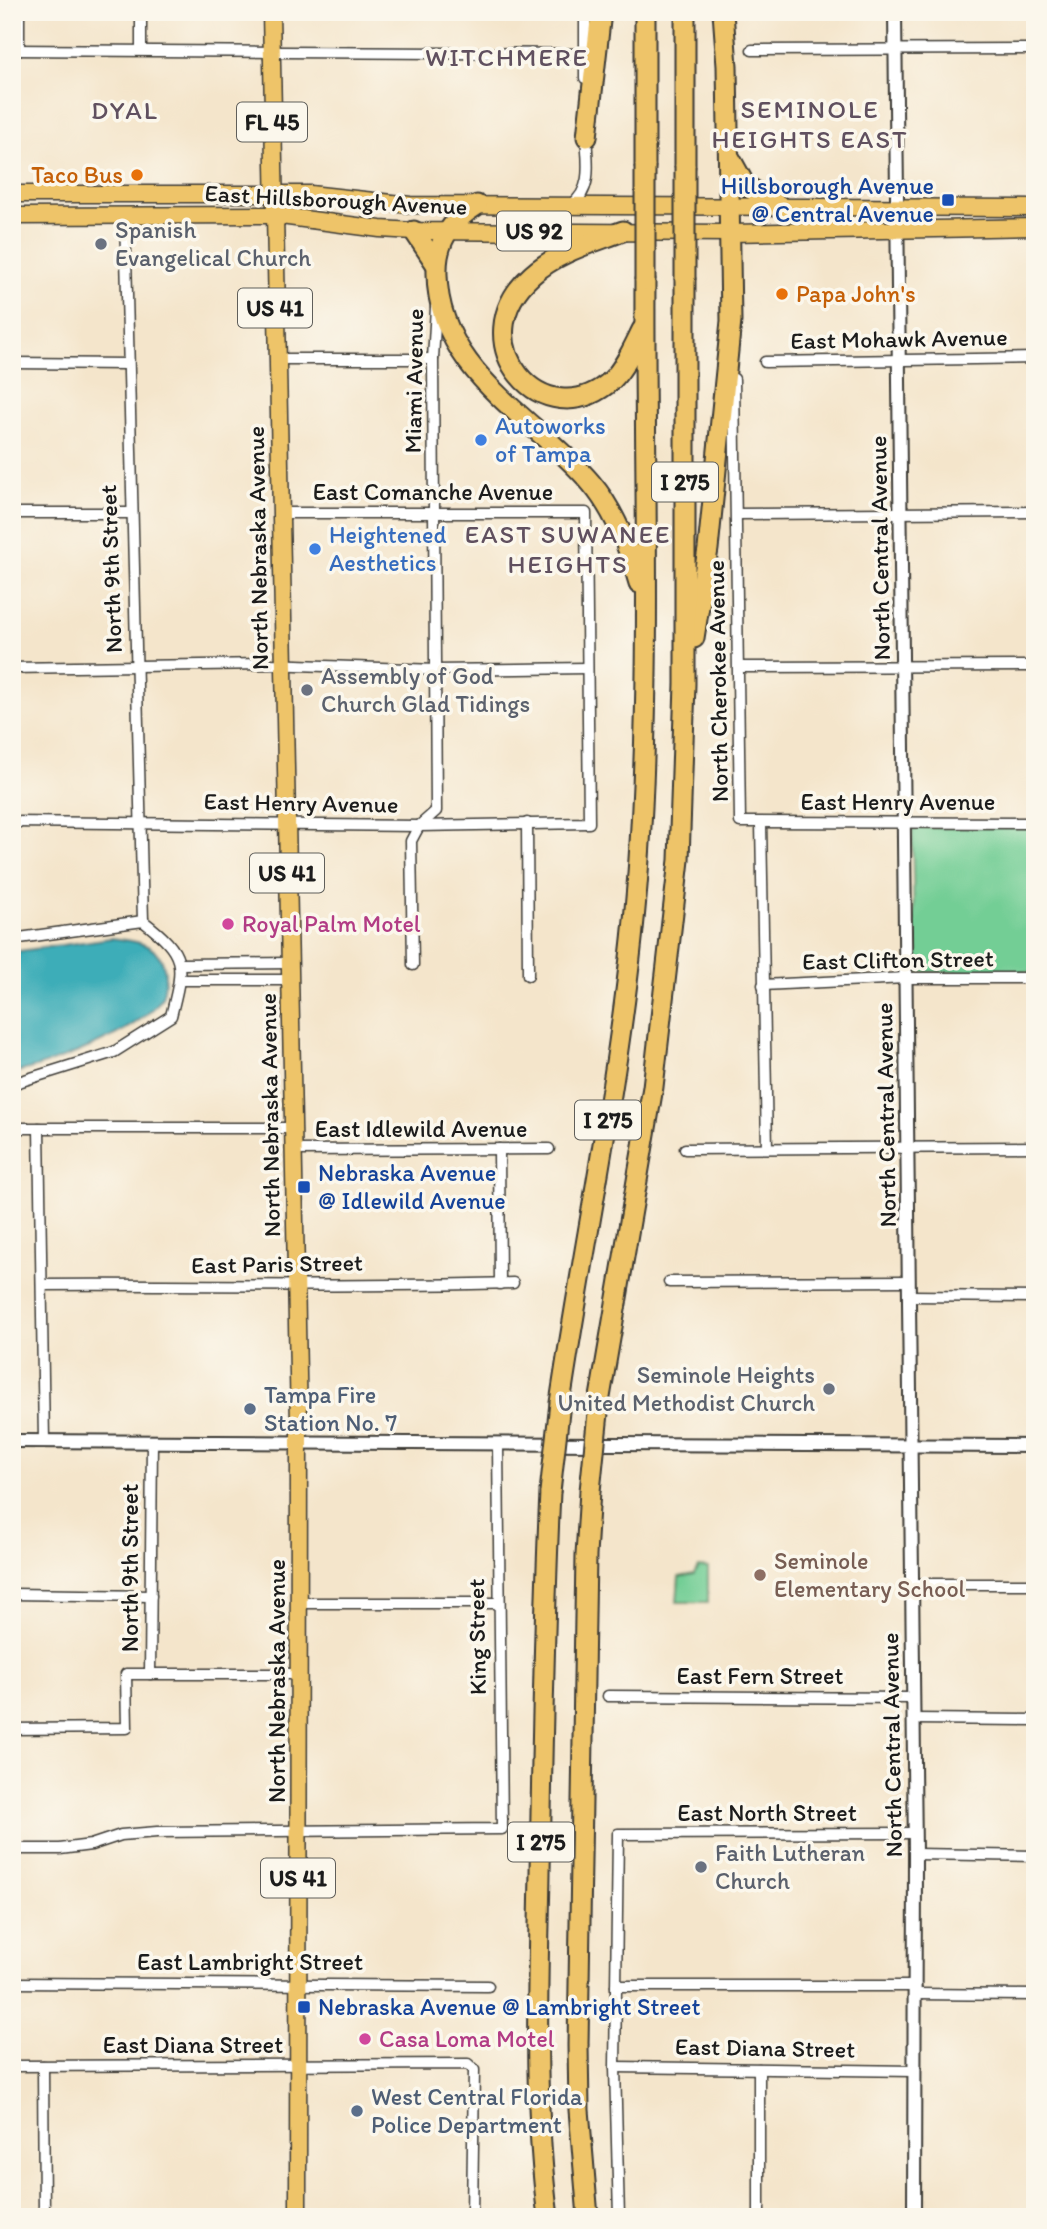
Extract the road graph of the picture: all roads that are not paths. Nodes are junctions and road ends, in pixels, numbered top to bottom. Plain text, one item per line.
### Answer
1 (19, 12) edge
2 (141, 12) edge
3 (271, 12) edge
4 (585, 12) edge
5 (601, 12) edge
6 (645, 12) edge
7 (685, 12) edge
8 (723, 12) edge
9 (895, 12) edge
10 (141, 49) junction
11 (1035, 49) edge
12 (16, 50) edge
13 (271, 50) junction
14 (752, 50) dead end
15 (895, 50) junction
16 (585, 54) junction
17 (587, 137) junction
18 (728, 151) junction
19 (12, 194) edge
20 (272, 194) junction
21 (477, 205) junction
22 (570, 205) junction
23 (727, 207) junction
24 (783, 208) junction
25 (1035, 208) edge
26 (898, 209) junction
27 (273, 215) junction
28 (12, 216) edge
29 (125, 216) junction
30 (1035, 227) edge
31 (898, 228) junction
32 (446, 230) junction
33 (414, 231) junction
34 (623, 231) junction
35 (730, 233) junction
36 (436, 264) junction
37 (437, 293) junction
38 (731, 321) junction
39 (645, 326) junction
40 (1035, 358) edge
41 (277, 359) junction
42 (433, 359) junction
43 (898, 359) junction
44 (765, 362) dead end
45 (12, 363) edge
46 (127, 364) junction
47 (900, 512) junction
48 (1035, 512) edge
49 (12, 513) edge
50 (130, 513) junction
51 (280, 513) junction
52 (434, 513) junction
53 (737, 514) junction
54 (645, 604) junction
55 (284, 666) junction
56 (1035, 666) edge
57 (740, 667) junction
58 (902, 667) junction
59 (12, 668) edge
60 (135, 668) junction
61 (587, 668) junction
62 (436, 670) junction
63 (685, 684) junction
64 (12, 821) edge
65 (140, 822) junction
66 (286, 823) junction
67 (527, 823) junction
68 (761, 823) junction
69 (905, 823) junction
70 (1035, 823) edge
71 (419, 826) junction
72 (143, 921) junction
73 (12, 939) edge
74 (180, 964) junction
75 (413, 965) dead end
76 (290, 972) junction
77 (528, 975) dead end
78 (906, 978) junction
79 (1035, 978) edge
80 (180, 980) junction
81 (763, 985) junction
82 (12, 1084) edge
83 (12, 1128) edge
84 (39, 1129) junction
85 (293, 1129) junction
86 (767, 1147) junction
87 (908, 1147) junction
88 (1035, 1147) edge
89 (499, 1149) junction
90 (549, 1149) dead end
91 (685, 1149) dead end
92 (293, 1150) junction
93 (909, 1281) junction
94 (669, 1282) dead end
95 (513, 1283) dead end
96 (500, 1284) junction
97 (42, 1285) junction
98 (296, 1286) junction
99 (909, 1296) junction
100 (1035, 1297) edge
101 (12, 1441) edge
102 (44, 1441) junction
103 (152, 1441) junction
104 (299, 1442) junction
105 (498, 1445) junction
106 (910, 1446) junction
107 (1035, 1446) edge
108 (910, 1584) junction
109 (1035, 1584) edge
110 (12, 1594) edge
111 (151, 1596) junction
112 (299, 1603) junction
113 (497, 1603) junction
114 (150, 1674) junction
115 (299, 1674) junction
116 (608, 1696) dead end
117 (912, 1698) junction
118 (913, 1719) junction
119 (1035, 1720) edge
120 (12, 1729) edge
121 (298, 1831) junction
122 (915, 1833) junction
123 (12, 1849) edge
124 (915, 1854) junction
125 (1035, 1856) edge
126 (12, 1983) edge
127 (298, 1983) junction
128 (488, 1986) dead end
129 (616, 1986) junction
130 (914, 1990) junction
131 (1035, 1995) edge
132 (12, 2066) edge
133 (43, 2066) junction
134 (298, 2066) junction
135 (615, 2067) junction
136 (759, 2069) junction
137 (914, 2071) junction
138 (44, 2217) edge
139 (298, 2217) edge
140 (472, 2217) edge
141 (548, 2217) edge
142 (588, 2217) edge
143 (620, 2217) edge
144 (759, 2217) edge
145 (914, 2217) edge

1 - 12 street
2 - 10 street
3 - 13 main road, North Nebraska Avenue / FL 45
4 - 16 street
5 - 17 highway
6 - 39 highway, I 275, bridge
7 - 63 highway, I 275, bridge
8 - 18 highway
9 - 15 street, North Central Avenue
10 - 12 street
10 - 13 street
11 - 15 street
13 - 16 street
13 - 20 main road, North Nebraska Avenue / FL 45
14 - 15 street
15 - 26 street, North Central Avenue
16 - 17 street
17 - 22 street
18 - 23 highway
18 - 24 highway
19 - 20 main road, East Hillsborough Avenue
20 - 21 main road, East Hillsborough Avenue / US 92
20 - 27 main road, North Nebraska Avenue / US 41
21 - 22 main road, East Hillsborough Avenue / US 92
21 - 32 highway
22 - 23 main road, East Hillsborough Avenue / US 92
23 - 24 main road, East Hillsborough Avenue / US 92
23 - 35 highway
24 - 26 main road, East Hillsborough Avenue / US 92
25 - 26 main road, East Hillsborough Avenue / US 92
26 - 31 street, North Central Avenue
27 - 29 main road, East Hillsborough Avenue
27 - 33 main road, East Hillsborough Avenue / US 92
27 - 41 main road, North Nebraska Avenue / US 41
28 - 29 main road, East Hillsborough Avenue
29 - 46 street, North 9th Street
30 - 31 main road, East Hillsborough Avenue / US 92
31 - 35 main road, East Hillsborough Avenue / US 92
31 - 43 street, North Central Avenue
32 - 33 main road, East Hillsborough Avenue / US 92
32 - 34 main road, East Hillsborough Avenue / US 92
32 - 36 highway
33 - 36 highway
34 - 35 main road, East Hillsborough Avenue / US 92
34 - 39 highway
35 - 38 highway
36 - 37 highway
37 - 42 street, Miami Avenue
37 - 54 highway
38 - 53 street, North Cherokee Avenue
38 - 63 highway
39 - 54 highway, I 275
40 - 43 street, East Mohawk Avenue
41 - 42 street
41 - 51 main road, North Nebraska Avenue / US 41
42 - 52 street, Miami Avenue
43 - 44 street, East Mohawk Avenue
43 - 47 street, North Central Avenue
45 - 46 street
46 - 50 street, North 9th Street
47 - 48 street
47 - 53 street
47 - 58 street, North Central Avenue
49 - 50 street
50 - 60 street, North 9th Street
51 - 52 street, East Comanche Avenue
51 - 55 main road, North Nebraska Avenue / US 41
52 - 61 street, East Comanche Avenue
52 - 62 street, Miami Avenue
53 - 57 street, North Cherokee Avenue
54 - 141 highway, I 275, bridge
55 - 60 street
55 - 62 street
55 - 66 main road, North Nebraska Avenue / US 41
56 - 58 street
57 - 58 street
57 - 68 street, North Cherokee Avenue
58 - 69 street, North Central Avenue
59 - 60 street
60 - 65 street, North 9th Street
61 - 62 street
61 - 67 street, East Henry Avenue
62 - 71 street, Miami Avenue
63 - 142 highway, I 275, bridge
64 - 65 street, East Henry Avenue
65 - 66 street, East Henry Avenue
65 - 72 street, North 9th Street
66 - 71 street, East Henry Avenue
66 - 76 main road, North Nebraska Avenue / US 41
67 - 71 street, East Henry Avenue
67 - 77 street
68 - 69 street, East Henry Avenue
68 - 81 street, North Cherokee Avenue
69 - 70 street, East Henry Avenue
69 - 78 street, North Central Avenue
71 - 75 street, Miami Avenue
72 - 73 street
72 - 74 street
74 - 76 street
74 - 80 street
76 - 80 street
76 - 85 main road, North Nebraska Avenue / US 41
78 - 79 street, East Clifton Street
78 - 81 street, East Clifton Street
78 - 87 street, North Central Avenue
80 - 82 street
81 - 86 street, North Cherokee Avenue
83 - 84 street, East Idlewild Avenue
84 - 85 street, East Idlewild Avenue
84 - 97 street
85 - 92 main road, North Nebraska Avenue / US 41
86 - 87 street
86 - 91 street
87 - 88 street
87 - 93 street, North Central Avenue
89 - 90 street, East Idlewild Avenue
89 - 92 street, East Idlewild Avenue
89 - 96 street
92 - 98 main road, North Nebraska Avenue / US 41
93 - 94 street
93 - 99 street, North Central Avenue
95 - 96 street, East Paris Street
96 - 98 street, East Paris Street
97 - 98 street, East Paris Street
97 - 102 street
98 - 104 main road, North Nebraska Avenue / US 41
99 - 100 street
99 - 106 street, North Central Avenue
101 - 102 street
102 - 103 street
103 - 104 street
103 - 111 street, North 9th Street
104 - 105 street
104 - 112 main road, North Nebraska Avenue / US 41
105 - 106 street
105 - 113 street, King Street
106 - 107 street
106 - 108 street, North Central Avenue
108 - 109 street
108 - 117 street, North Central Avenue
110 - 111 street
111 - 114 street, North 9th Street
112 - 113 street
112 - 115 main road, North Nebraska Avenue / US 41
113 - 121 street, King Street
114 - 115 street
114 - 120 street, North 9th Street
115 - 121 main road, North Nebraska Avenue / US 41
116 - 117 street, East Fern Street
117 - 118 street, North Central Avenue
118 - 119 street
118 - 122 street, North Central Avenue
121 - 123 street
121 - 127 main road, North Nebraska Avenue / US 41
122 - 124 street, North Central Avenue
122 - 129 street, East North Street
124 - 125 street
124 - 130 street, North Central Avenue
126 - 127 street, East Lambright Street
127 - 128 street, East Lambright Street
127 - 134 main road, North Nebraska Avenue / US 41
129 - 130 street
129 - 135 street
130 - 131 street
130 - 137 street, North Central Avenue
132 - 133 street, East Diana Street
133 - 134 street, East Diana Street
133 - 138 street
134 - 139 main road, North Nebraska Avenue / US 41
134 - 140 street, East Diana Street
135 - 136 street, East Diana Street
135 - 143 street
136 - 137 street, East Diana Street
136 - 144 street
137 - 145 street, North Central Avenue

